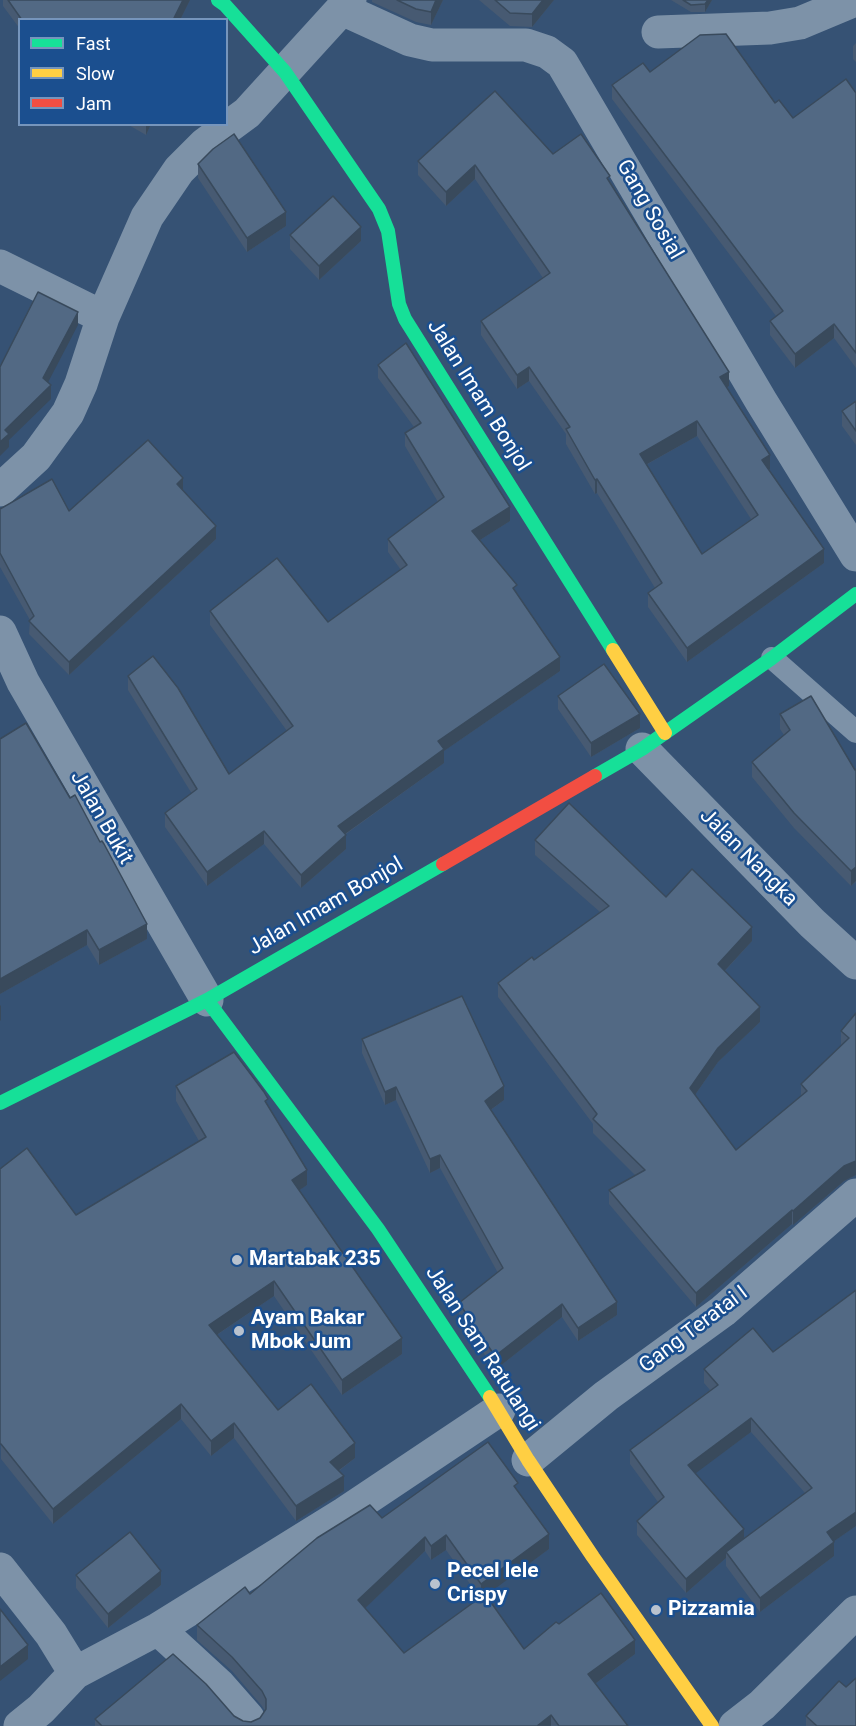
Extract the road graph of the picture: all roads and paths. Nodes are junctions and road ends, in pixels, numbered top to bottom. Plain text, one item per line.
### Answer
1 (218, 0) edge
2 (855, 0) edge
3 (346, 4) edge
4 (658, 32) dead end
5 (285, 72) junction
6 (0, 266) edge
7 (103, 317) junction
8 (0, 490) edge
9 (856, 555) edge
10 (856, 594) edge
11 (0, 632) edge
12 (772, 658) junction
13 (11, 684) edge
14 (856, 732) edge
15 (654, 741) junction
16 (856, 963) edge
17 (207, 1000) junction
18 (0, 1103) edge
19 (856, 1195) edge
20 (499, 1410) junction
21 (528, 1460) junction
22 (0, 1569) edge
23 (856, 1612) edge
24 (158, 1629) junction
25 (75, 1673) junction
26 (248, 1718) dead end
27 (38, 1720) edge
28 (712, 1726) edge
29 (735, 1726) edge

1 - 5 main road, Jalan Imam Bonjol
2 - 4 street
3 - 5 street
3 - 9 street, Gang Sosial
5 - 7 street
5 - 15 main road, Jalan Imam Bonjol
6 - 7 street
7 - 8 street
10 - 12 main road, Jalan Imam Bonjol
11 - 13 street, Jalan Bukit
12 - 14 lane
12 - 15 main road, Jalan Imam Bonjol
13 - 17 street, Jalan Bukit
15 - 16 street, Jalan Nangka
15 - 17 main road, Jalan Imam Bonjol
17 - 18 main road, Jalan Imam Bonjol
17 - 20 main road, Jalan Sam Ratulangi
19 - 21 street, Gang Teratai I
20 - 21 main road, Jalan Sam Ratulangi
20 - 24 street
21 - 28 main road, Jalan Sam Ratulangi
22 - 25 street
23 - 29 street
24 - 25 street
24 - 26 street
25 - 27 street

